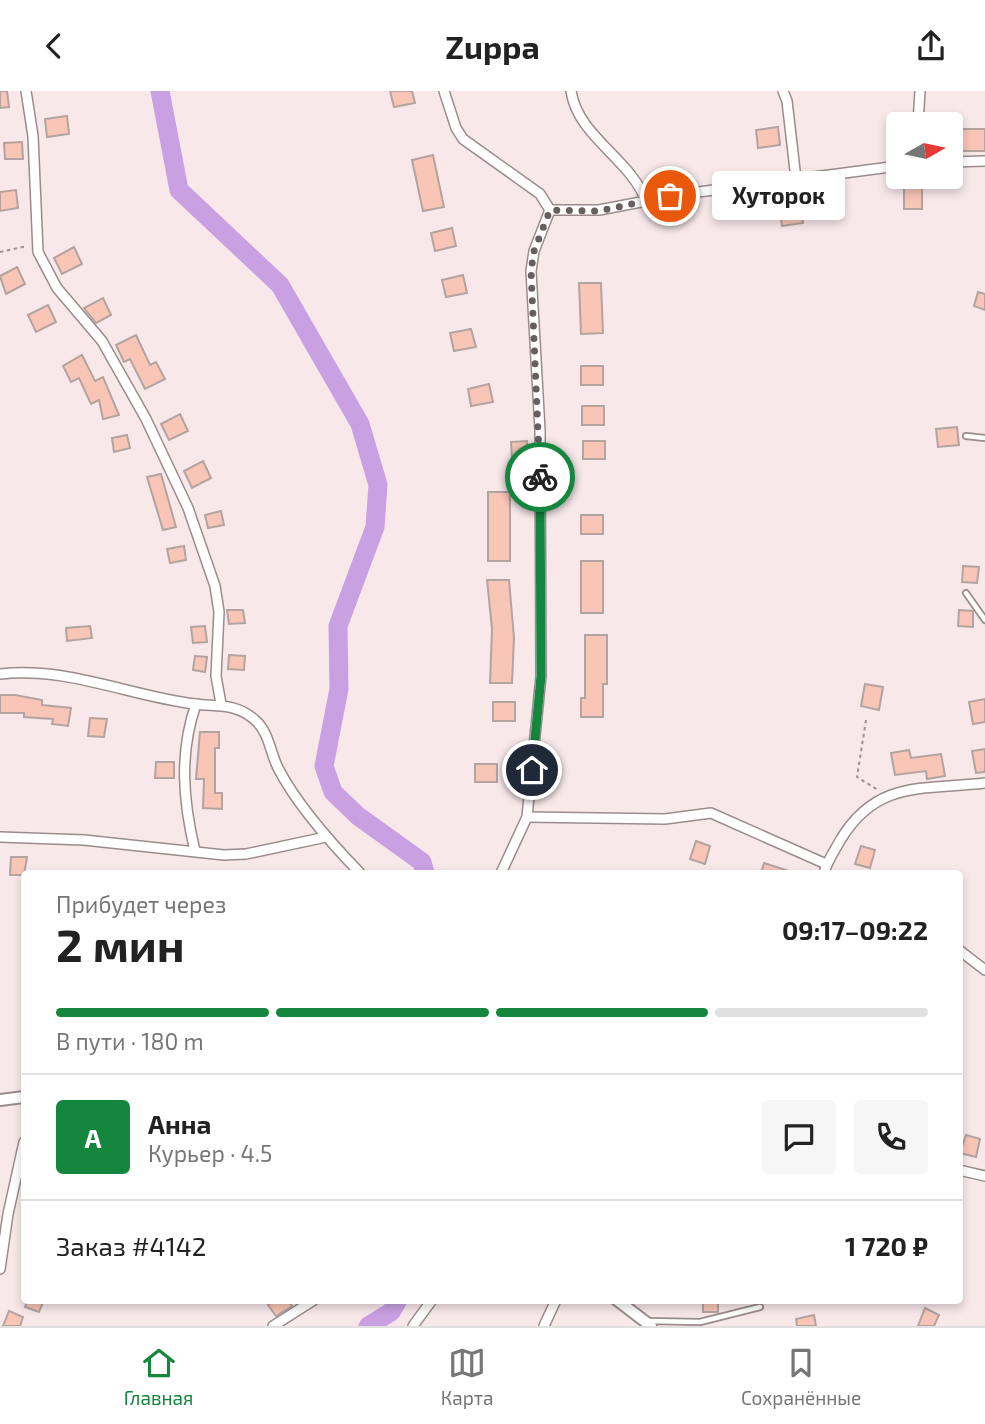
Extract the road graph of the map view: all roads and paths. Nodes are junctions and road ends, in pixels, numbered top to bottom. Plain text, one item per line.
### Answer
1 (26, 91) edge
2 (444, 91) edge
3 (571, 91) edge
4 (783, 91) edge
5 (920, 91) edge
6 (919, 112) edge
7 (985, 161) edge
8 (963, 162) edge
9 (886, 168) edge
10 (796, 179) junction
11 (646, 201) junction
12 (550, 210) junction
13 (38, 244) junction
14 (0, 252) edge
15 (966, 436) dead end
16 (985, 438) edge
17 (966, 593) dead end
18 (985, 620) edge
19 (0, 674) edge
20 (196, 704) junction
21 (220, 704) junction
22 (866, 720) dead end
23 (985, 783) edge
24 (885, 795) junction
25 (527, 817) junction
26 (0, 837) edge
27 (326, 837) junction
28 (194, 851) junction
29 (825, 869) edge
30 (357, 870) edge
31 (502, 870) edge
32 (963, 953) edge
33 (985, 970) edge
34 (21, 1097) edge
35 (0, 1100) edge
36 (21, 1156) edge
37 (963, 1171) edge
38 (985, 1176) edge
39 (0, 1269) edge
40 (308, 1304) edge
41 (429, 1304) edge
42 (554, 1304) edge
43 (622, 1304) edge
44 (760, 1307) dead end
45 (648, 1324) edge
46 (273, 1326) edge
47 (413, 1326) edge
48 (544, 1326) edge

1 - 13 street
2 - 12 street
3 - 11 street
4 - 10 street
5 - 6 street
7 - 8 street
9 - 10 street
10 - 11 street
11 - 12 street
12 - 25 street
13 - 14 path
13 - 21 street
15 - 16 lane
17 - 18 lane
19 - 20 street
20 - 21 street
20 - 28 street
21 - 27 street
22 - 24 path
23 - 24 street
24 - 29 street
25 - 29 street
25 - 31 street
26 - 28 street
27 - 28 street
27 - 30 street
32 - 33 street
34 - 35 street
36 - 39 street
37 - 38 street
40 - 46 street
41 - 47 street
42 - 48 street
43 - 45 street
44 - 45 lane

